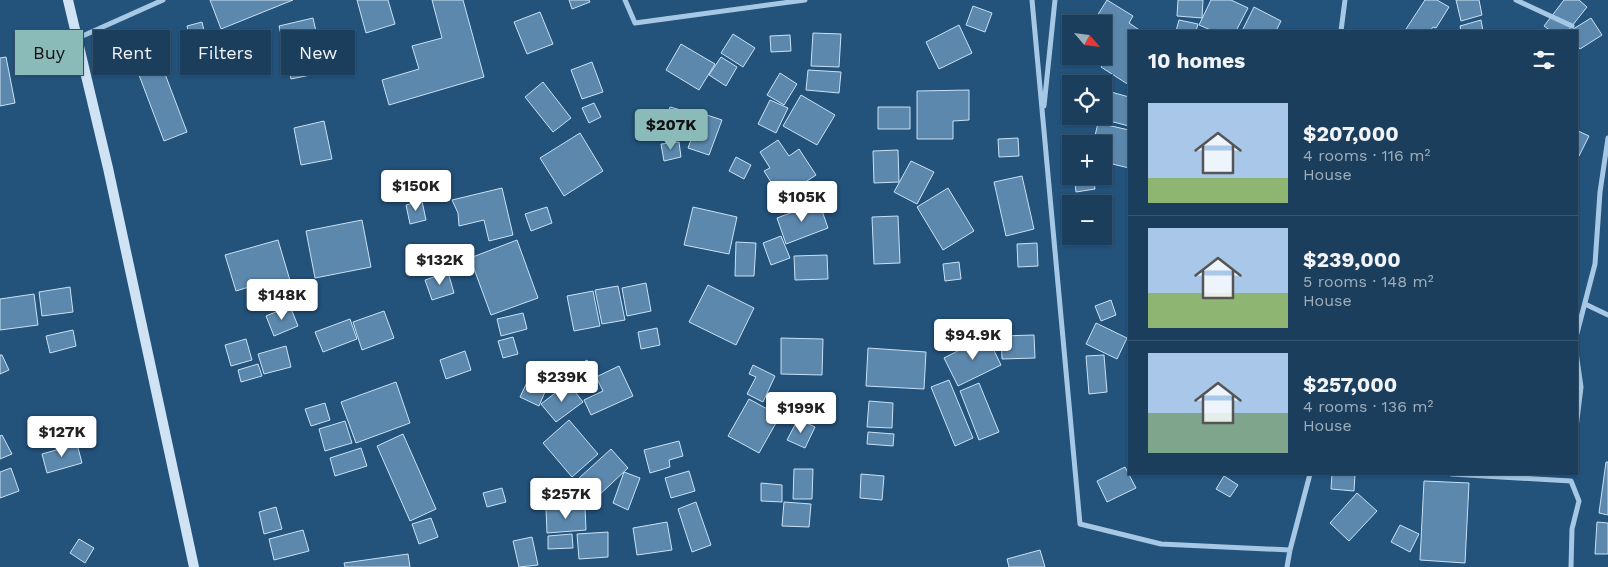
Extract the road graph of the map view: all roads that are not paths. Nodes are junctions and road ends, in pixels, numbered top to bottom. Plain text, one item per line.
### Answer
1 (68, 0) edge
2 (163, 0) edge
3 (625, 0) edge
4 (806, 0) edge
5 (1032, 0) edge
6 (1055, 0) edge
7 (1345, 0) edge
8 (1516, 0) edge
9 (1572, 26) dead end
10 (76, 30) edge
11 (1342, 30) edge
12 (83, 36) edge
13 (83, 61) edge
14 (1043, 120) junction
15 (1608, 138) edge
16 (1585, 304) junction
17 (1608, 315) edge
18 (1578, 330) edge
19 (1310, 475) edge
20 (1468, 475) edge
21 (1571, 475) edge
22 (1571, 481) junction
23 (1290, 550) junction
24 (194, 567) edge
25 (1287, 567) edge
26 (1571, 567) edge

1 - 10 street
2 - 12 street
3 - 4 street
5 - 14 street
6 - 14 street
7 - 11 street
8 - 9 street
13 - 24 street
14 - 23 street
15 - 16 street
16 - 17 street
16 - 18 street
19 - 23 street
20 - 22 street
21 - 22 street
22 - 26 street
23 - 25 street

